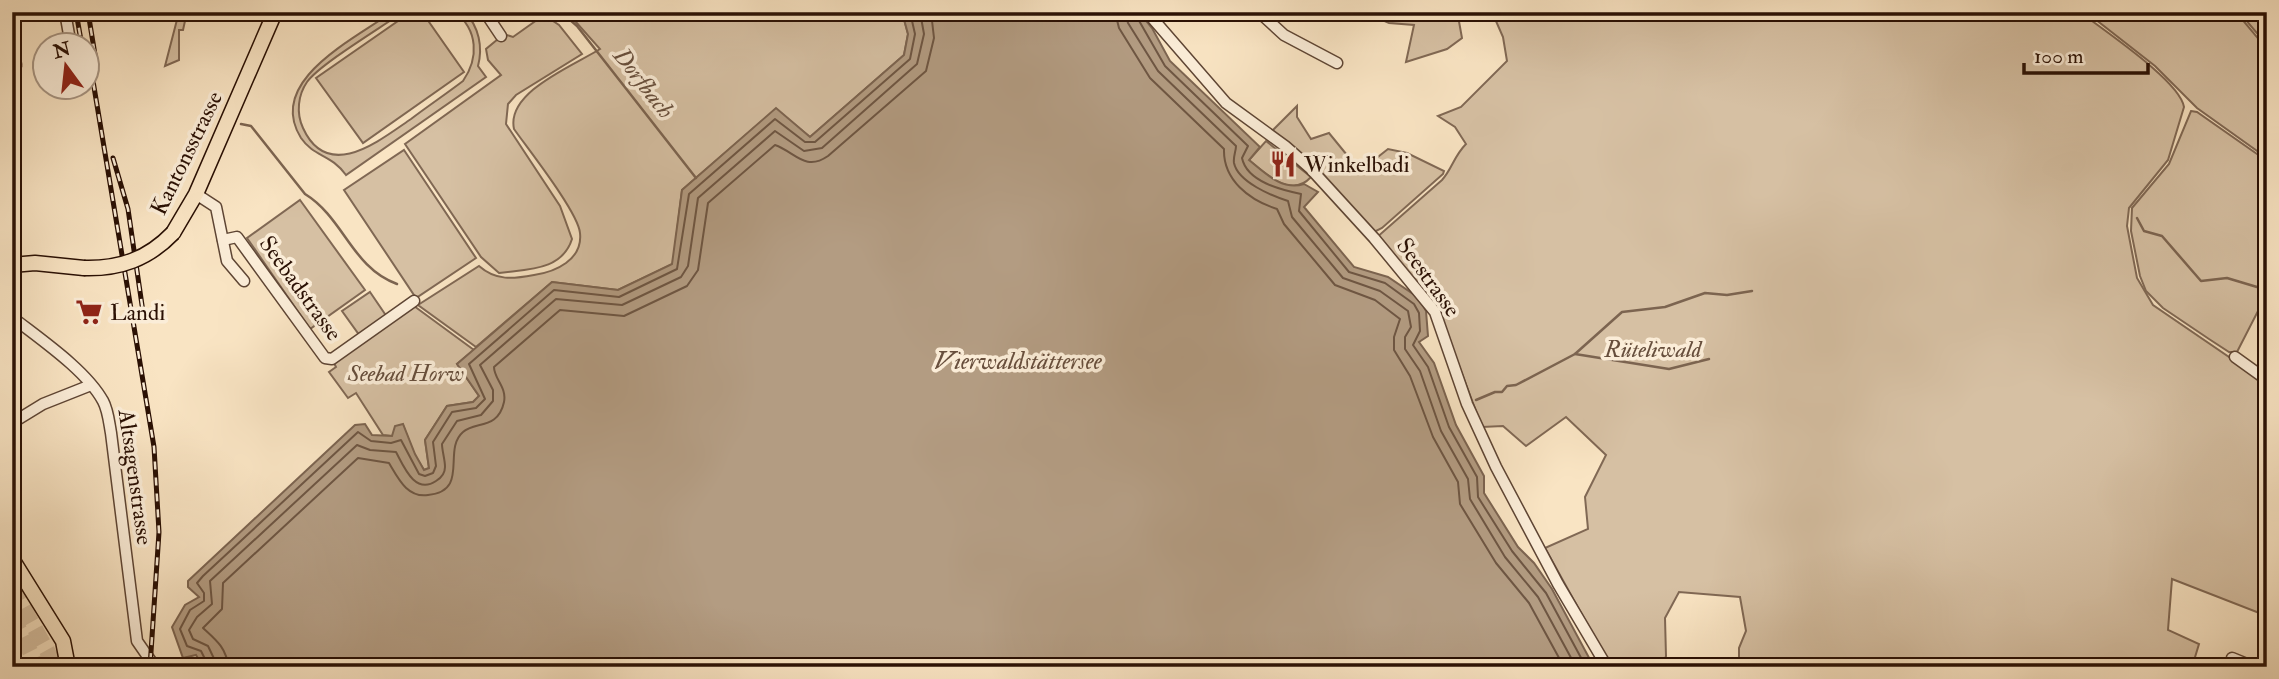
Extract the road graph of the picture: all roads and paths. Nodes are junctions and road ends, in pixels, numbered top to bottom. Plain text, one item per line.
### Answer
1 (65, 12) edge
2 (275, 12) edge
3 (485, 12) edge
4 (1147, 12) edge
5 (1259, 12) edge
6 (69, 32) edge
7 (502, 36) dead end
8 (12, 42) edge
9 (1337, 63) dead end
10 (16, 65) dead end
11 (196, 194) junction
12 (223, 240) junction
13 (12, 265) edge
14 (244, 281) dead end
15 (414, 301) dead end
16 (12, 317) edge
17 (2235, 356) dead end
18 (2267, 380) edge
19 (91, 385) junction
20 (12, 424) edge
21 (12, 559) edge
22 (57, 635) junction
23 (2232, 658) dead end
24 (60, 667) edge
25 (68, 667) edge
26 (155, 667) edge
27 (1606, 667) edge
28 (2254, 667) edge

1 - 6 street
2 - 11 main road, Kantonsstrasse
3 - 7 street
4 - 27 street, Seestrasse
5 - 9 street
8 - 10 street
11 - 12 street, Seebadstrasse
11 - 13 main road, Kantonsstrasse, bridge
12 - 14 street, Seebadstrasse
12 - 15 street, Seebadstrasse
16 - 19 street, Altsagenstrasse
17 - 18 street
19 - 20 street
19 - 26 street, Altsagenstrasse
21 - 22 main road
22 - 24 main road
22 - 25 main road
23 - 28 street

